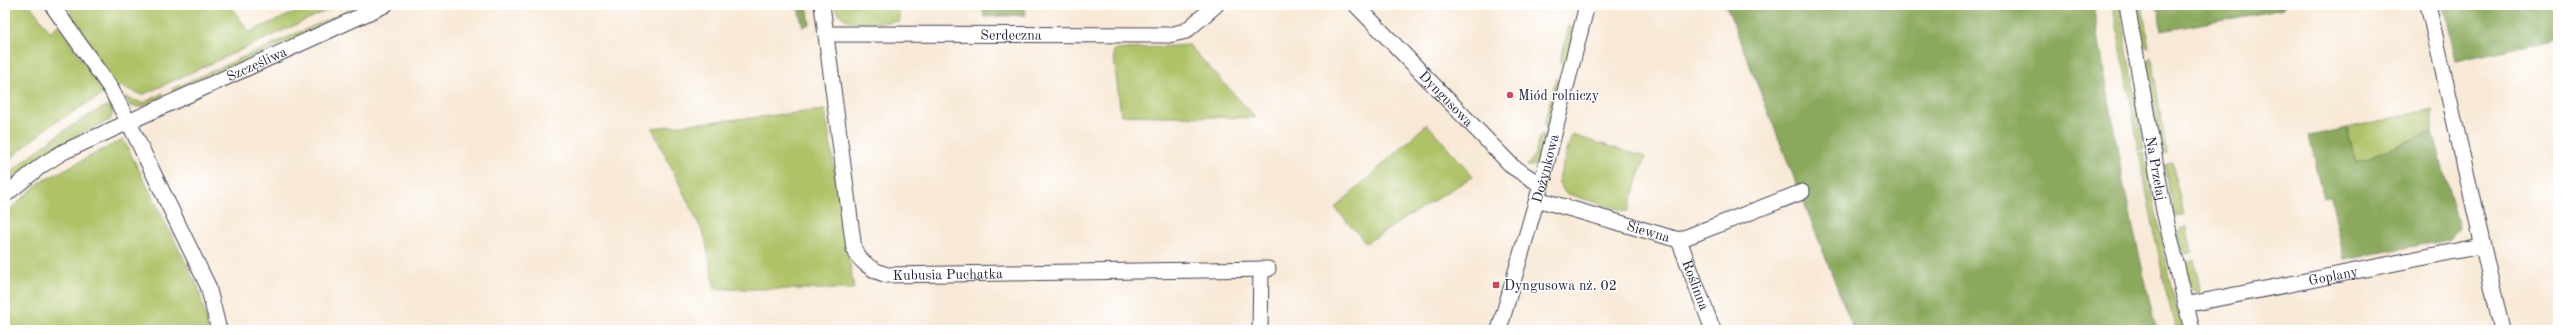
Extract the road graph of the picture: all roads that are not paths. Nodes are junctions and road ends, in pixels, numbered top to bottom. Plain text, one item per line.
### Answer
1 (52, 5) edge
2 (385, 5) edge
3 (822, 5) edge
4 (1216, 5) edge
5 (1356, 5) edge
6 (1587, 5) edge
7 (2127, 5) edge
8 (2428, 5) edge
9 (826, 34) junction
10 (128, 122) junction
11 (1539, 192) junction
12 (1802, 192) dead end
13 (5, 195) edge
14 (1679, 240) junction
15 (2481, 246) junction
16 (2185, 305) junction
17 (219, 330) edge
18 (1260, 330) edge
19 (1499, 330) edge
20 (1712, 330) edge
21 (2192, 330) edge
22 (2502, 330) edge

1 - 10 street
2 - 10 street, Szczęśliwa
3 - 9 street
4 - 9 street, Serdeczna
5 - 11 street, Dyngusowa
6 - 11 street, Dożynkowa
7 - 16 street, Na Przełaj
8 - 15 street
9 - 18 street, Kubusia Puchatka
10 - 13 street, Szczęśliwa
10 - 17 street
11 - 14 street, Siewna
11 - 19 street, Dożynkowa
12 - 14 street, Siewna
14 - 20 street, Roślinna
15 - 16 street, Goplany
15 - 22 street
16 - 21 street, Na Przełaj

